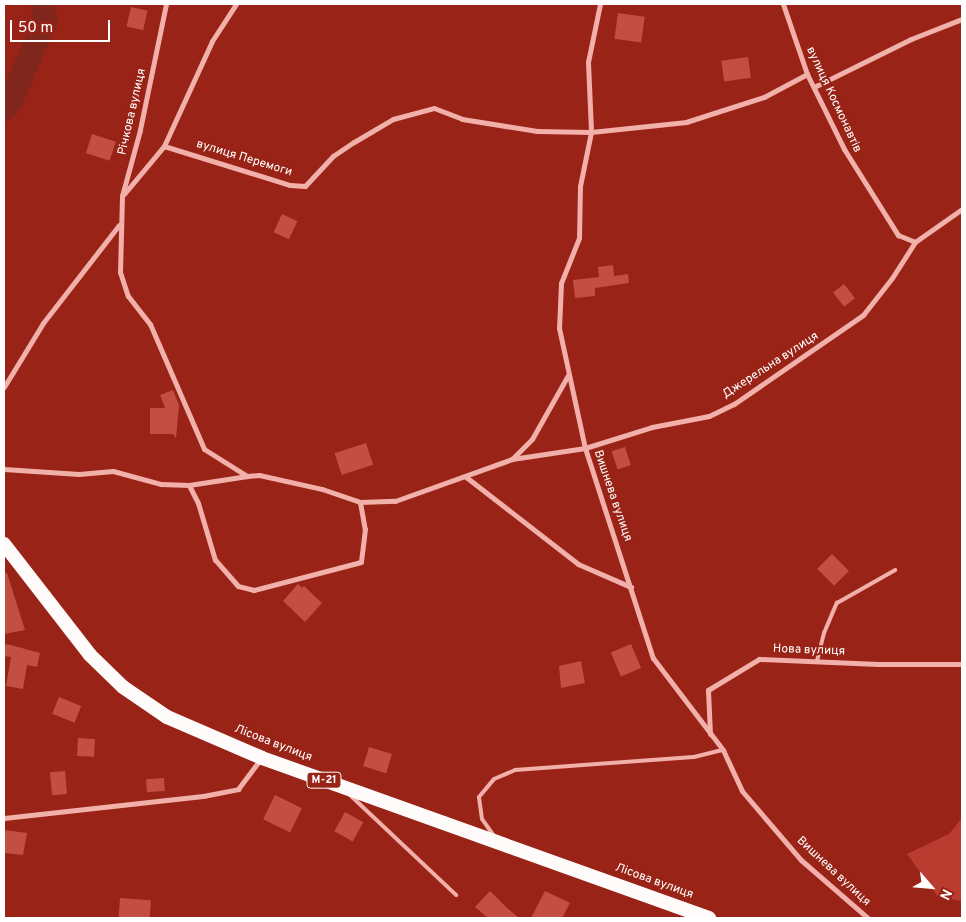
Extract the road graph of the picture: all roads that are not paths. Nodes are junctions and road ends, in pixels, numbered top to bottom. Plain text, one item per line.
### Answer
1 (166, 4) edge
2 (236, 4) edge
3 (600, 4) edge
4 (783, 4) edge
5 (962, 19) edge
6 (807, 74) junction
7 (816, 86) junction
8 (591, 132) junction
9 (164, 146) junction
10 (122, 196) junction
11 (962, 209) edge
12 (119, 225) junction
13 (915, 242) junction
14 (568, 375) junction
15 (178, 386) joint
16 (4, 387) edge
17 (585, 448) junction
18 (512, 459) junction
19 (4, 468) edge
20 (247, 476) junction
21 (466, 477) junction
22 (189, 485) junction
23 (360, 502) junction
24 (4, 544) edge
25 (895, 570) dead end
26 (631, 587) junction
27 (817, 661) junction
28 (962, 664) edge
29 (710, 734) junction
30 (723, 750) junction
31 (262, 758) junction
32 (341, 785) junction
33 (4, 818) edge
34 (497, 840) junction
35 (456, 895) dead end
36 (709, 918) edge
37 (868, 918) edge

1 - 10 street, Річкова вулиця
2 - 9 street
3 - 8 street, Вишнева вулиця
4 - 6 street, вулиця Космонавтів
5 - 7 street
6 - 7 street, вулиця Космонавтів
6 - 8 street
7 - 13 street, вулиця Космонавтів
8 - 9 street, вулиця Перемоги
8 - 14 street, Вишнева вулиця
9 - 10 street
10 - 12 street, Річкова вулиця
11 - 13 street, Джерельна вулиця
12 - 15 street, Річкова вулиця
12 - 16 street
13 - 17 street, Джерельна вулиця
14 - 17 street, Вишнева вулиця
14 - 18 street, Джерельна вулиця
15 - 20 street, Джерельна вулиця
17 - 18 street, Джерельна вулиця
17 - 26 street, Вишнева вулиця
18 - 21 street, Джерельна вулиця
19 - 22 street, Джерельна вулиця
20 - 22 street, Джерельна вулиця
20 - 23 street, Джерельна вулиця
21 - 23 street, Джерельна вулиця
21 - 26 street
22 - 23 street
24 - 31 highway, Лісова вулиця / М-21
25 - 27 lane
26 - 29 street, Вишнева вулиця
27 - 28 street, Нова вулиця
27 - 29 street, Нова вулиця
29 - 30 street, Вишнева вулиця
30 - 34 lane
30 - 37 street, Вишнева вулиця
31 - 32 highway, Лісова вулиця / М-21
31 - 33 street
32 - 34 highway, Лісова вулиця / М-21
32 - 35 lane
34 - 36 highway, Лісова вулиця / М-21

